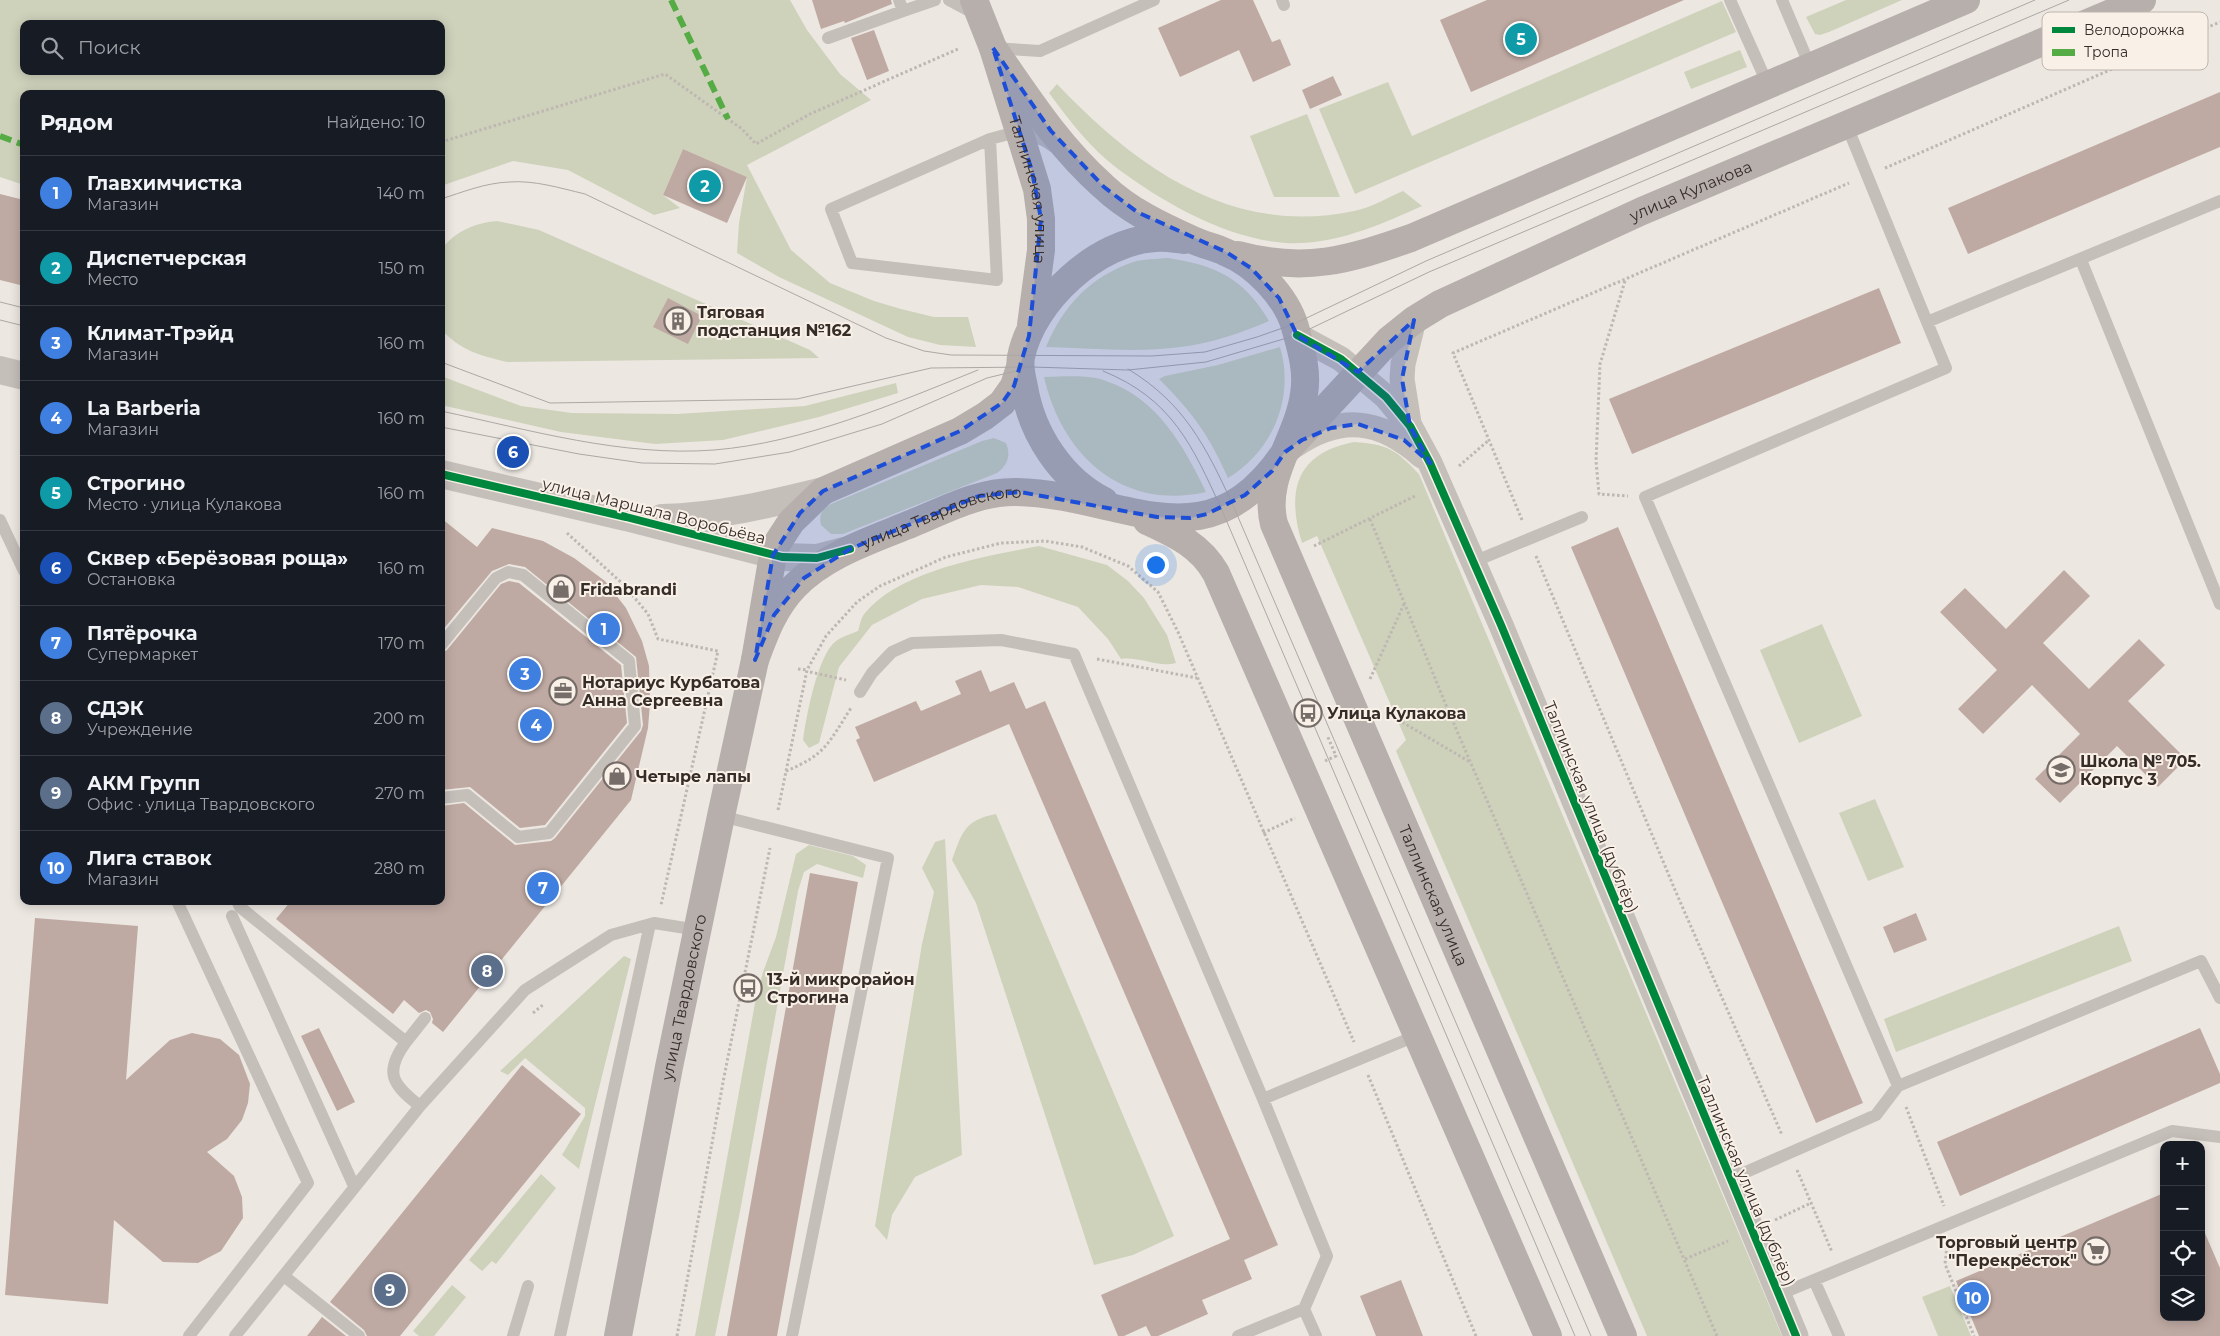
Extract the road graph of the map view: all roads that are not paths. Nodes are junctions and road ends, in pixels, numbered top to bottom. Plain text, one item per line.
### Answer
1 (935, 0) edge
2 (950, 0) edge
3 (1154, 0) edge
4 (1730, 0) edge
5 (1782, 0) edge
6 (1966, 0) edge
7 (2142, 0) edge
8 (901, 6) edge
9 (978, 10) edge
10 (2114, 12) edge
11 (828, 38) dead end
12 (2042, 43) edge
13 (993, 48) junction
14 (1810, 66) junction
15 (1768, 85) junction
16 (1848, 126) junction
17 (1020, 131) junction
18 (990, 139) junction
19 (1081, 166) junction
20 (2220, 201) edge
21 (1194, 241) junction
22 (1226, 252) junction
23 (2080, 260) junction
24 (1414, 320) junction
25 (1927, 322) junction
26 (1297, 335) junction
27 (1029, 336) junction
28 (1020, 367) junction
29 (0, 370) edge
30 (1358, 372) junction
31 (20, 375) edge
32 (1410, 426) junction
33 (1285, 452) junction
34 (1430, 463) junction
35 (445, 475) edge
36 (823, 491) junction
37 (1124, 511) junction
38 (626, 517) junction
39 (1582, 517) dead end
40 (0, 520) edge
41 (850, 549) junction
42 (773, 554) junction
43 (20, 562) edge
44 (1473, 562) junction
45 (2220, 604) edge
46 (445, 640) edge
47 (756, 660) junction
48 (860, 692) road end
49 (445, 798) edge
50 (721, 816) junction
51 (179, 905) edge
52 (239, 905) edge
53 (232, 916) dead end
54 (650, 924) junction
55 (698, 930) junction
56 (2220, 998) edge
57 (425, 1018) dead end
58 (1418, 1035) junction
59 (406, 1042) junction
60 (1898, 1086) junction
61 (1263, 1099) junction
62 (420, 1106) junction
63 (2220, 1137) edge
64 (1730, 1179) junction
65 (354, 1186) junction
66 (284, 1276) junction
67 (1814, 1280) junction
68 (528, 1286) dead end
69 (1778, 1295) junction
70 (1304, 1309) junction
71 (189, 1336) edge
72 (235, 1336) edge
73 (359, 1336) edge
74 (513, 1336) edge
75 (560, 1336) edge
76 (618, 1336) edge
77 (792, 1336) edge
78 (1238, 1336) edge
79 (1316, 1336) edge
80 (1548, 1336) edge
81 (1623, 1336) edge
82 (1796, 1336) edge
83 (1839, 1336) edge

1 - 8 lane
2 - 9 lane
3 - 13 lane
4 - 15 lane
5 - 14 lane
6 - 14 main road
7 - 10 main road, улица Кулакова
8 - 11 lane
9 - 13 main road, Таллинская улица
12 - 16 main road, улица Кулакова
13 - 17 main road, Таллинская улица
13 - 19 main road, Таллинская улица
14 - 15 main road
15 - 22 main road
16 - 24 main road, улица Кулакова
16 - 25 lane
17 - 18 lane
17 - 19 lane
17 - 27 main road, Таллинская улица
18 - 18 lane
19 - 21 main road, Таллинская улица
20 - 23 lane
21 - 22 main road, Таллинская улица
21 - 27 main road, Таллинская улица
22 - 26 main road, Таллинская улица
23 - 25 lane
23 - 45 lane
24 - 30 main road, улица Кулакова
24 - 32 street, Таллинская улица (дублёр)
25 - 60 lane
26 - 30 street, Таллинская улица (дублёр)
26 - 33 main road, Таллинская улица
27 - 28 main road, Таллинская улица
28 - 36 main road, улица Твардовского
28 - 37 main road, Таллинская улица
29 - 31 street
30 - 32 street, Таллинская улица (дублёр)
30 - 33 main road, улица Кулакова
32 - 34 street, Таллинская улица (дублёр)
33 - 34 street, Таллинская улица (дублёр)
33 - 37 main road, Таллинская улица
33 - 81 main road, Таллинская улица
34 - 44 street, Таллинская улица (дублёр)
35 - 38 street, улица Маршала Воробьёва
36 - 38 street, улица Маршала Воробьёва
36 - 42 main road, улица Твардовского
37 - 41 main road, улица Твардовского
37 - 58 main road, Таллинская улица
38 - 42 street, улица Маршала Воробьёва
39 - 44 lane
40 - 43 lane
41 - 42 street, улица Маршала Воробьёва
41 - 47 main road, улица Твардовского
42 - 47 main road, улица Твардовского
44 - 64 street, Таллинская улица (дублёр)
46 - 49 lane
47 - 50 main road, улица Твардовского
48 - 61 lane
50 - 55 main road, улица Твардовского
50 - 77 lane
51 - 71 lane
52 - 59 lane
53 - 65 lane
54 - 55 lane
54 - 62 lane
54 - 75 lane
55 - 76 main road, улица Твардовского
56 - 60 lane
57 - 59 lane
58 - 61 lane
58 - 80 main road, Таллинская улица
59 - 62 lane
60 - 64 lane
61 - 70 lane
62 - 65 lane
63 - 67 lane
64 - 69 street, Таллинская улица (дублёр)
65 - 66 lane
66 - 72 lane
66 - 73 lane
67 - 69 lane
67 - 83 lane
68 - 74 lane
69 - 82 street, Таллинская улица (дублёр)
70 - 78 lane
70 - 79 lane

